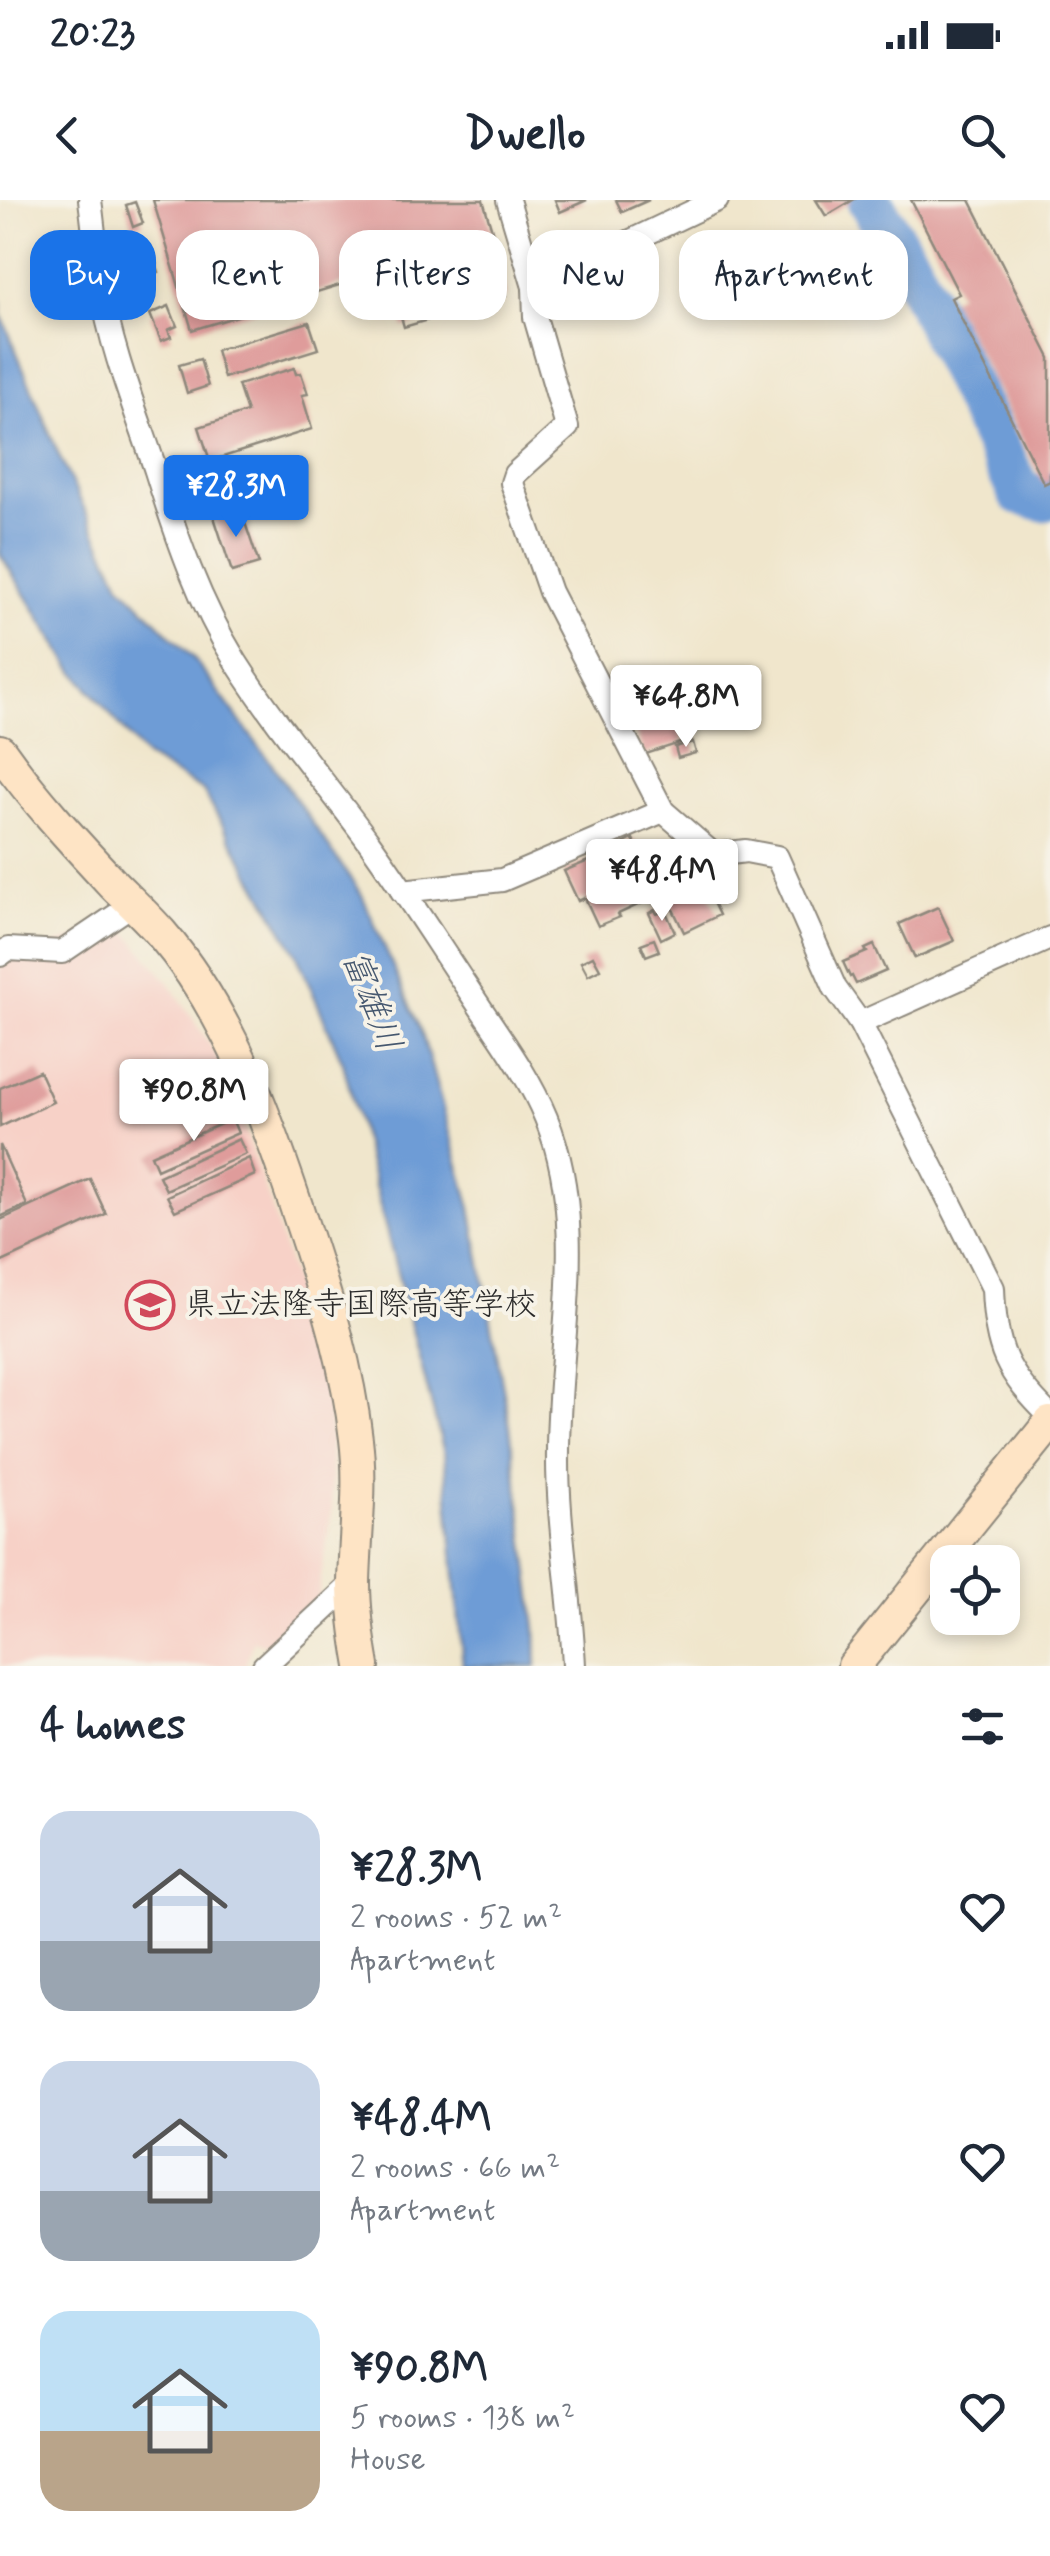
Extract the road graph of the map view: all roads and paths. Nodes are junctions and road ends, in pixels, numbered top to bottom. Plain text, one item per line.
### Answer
1 (90, 200) edge
2 (508, 200) edge
3 (717, 200) edge
4 (654, 230) edge
5 (527, 264) edge
6 (537, 320) edge
7 (0, 751) edge
8 (663, 811) junction
9 (402, 891) junction
10 (133, 904) junction
11 (1050, 938) edge
12 (0, 955) edge
13 (860, 1023) junction
14 (1050, 1420) edge
15 (354, 1582) junction
16 (264, 1666) edge
17 (363, 1666) edge
18 (574, 1666) edge
19 (854, 1666) edge

1 - 9 street
2 - 5 street
3 - 4 street
6 - 8 street
7 - 10 street
8 - 9 street
8 - 13 street
9 - 18 street
10 - 12 street
10 - 15 street
11 - 13 street
13 - 14 street
14 - 19 street
15 - 16 street
15 - 17 street

